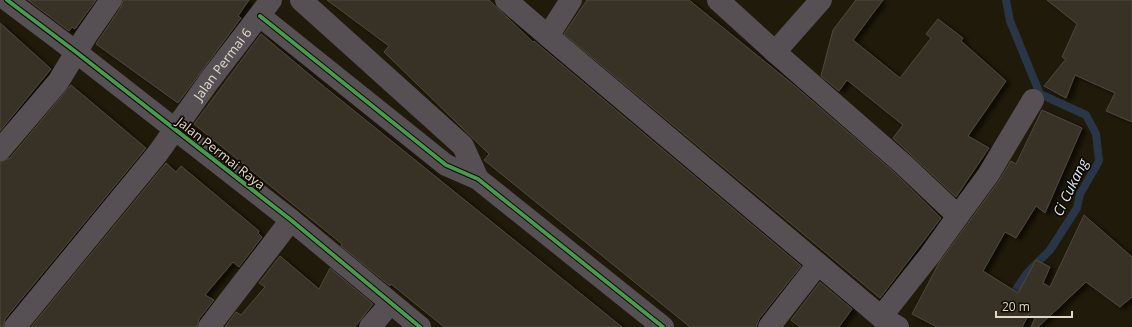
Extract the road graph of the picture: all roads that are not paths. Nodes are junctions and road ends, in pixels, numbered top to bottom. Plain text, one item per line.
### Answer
1 (7, 0) edge
2 (112, 0) edge
3 (301, 0) edge
4 (506, 0) edge
5 (572, 0) edge
6 (718, 0) edge
7 (822, 0) edge
8 (265, 8) edge
9 (548, 36) junction
10 (76, 52) junction
11 (775, 52) junction
12 (1033, 100) dead end
13 (175, 130) junction
14 (0, 150) edge
15 (478, 179) junction
16 (958, 216) junction
17 (291, 220) junction
18 (818, 264) junction
19 (390, 304) junction
20 (890, 322) edge
21 (15, 327) edge
22 (209, 327) edge
23 (370, 327) edge
24 (420, 327) edge
25 (663, 327) edge
26 (769, 327) edge

1 - 10 street, Jalan Permai Raya
2 - 10 street
3 - 15 street
4 - 9 street
5 - 9 street
6 - 11 street
7 - 11 street
8 - 13 street, Jalan Permai 6
8 - 15 street
9 - 18 street
10 - 13 street, Jalan Permai Raya
10 - 14 street
11 - 16 street
12 - 16 street
13 - 17 street, Jalan Permai Raya
13 - 21 street, Jalan Permai 6
15 - 25 street
16 - 20 street
17 - 19 street, Jalan Permai Raya
17 - 22 street
18 - 20 street
18 - 26 street
19 - 23 street
19 - 24 street, Jalan Permai Raya

